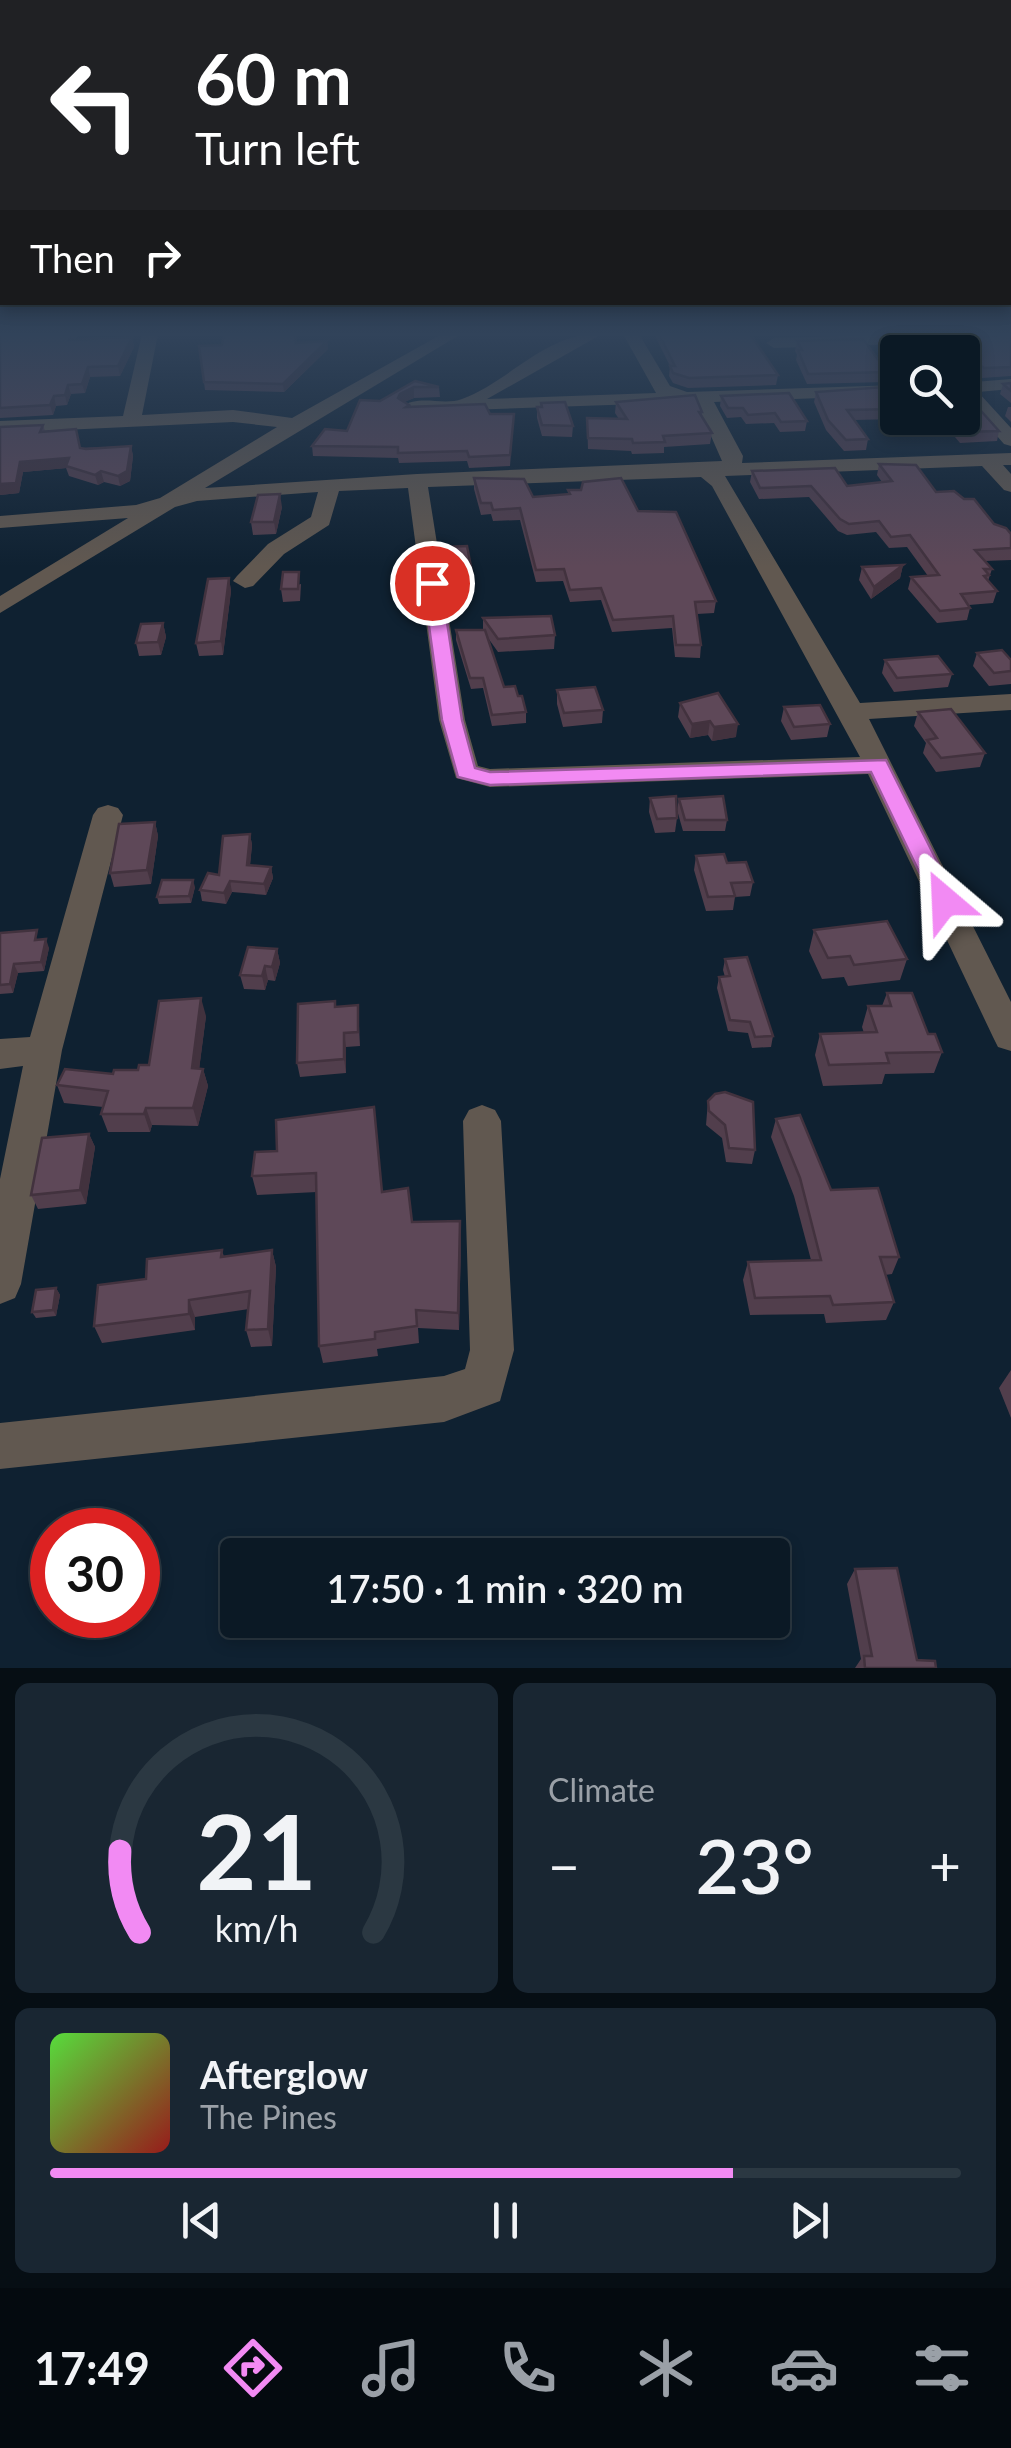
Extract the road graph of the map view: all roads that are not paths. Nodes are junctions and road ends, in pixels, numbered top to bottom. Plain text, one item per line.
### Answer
1 (133, 412) edge
2 (317, 412) edge
3 (705, 412) edge
4 (986, 412) edge
5 (131, 421) junction
6 (296, 424) junction
7 (0, 427) edge
8 (1011, 440) edge
9 (987, 460) junction
10 (1011, 460) edge
11 (716, 470) junction
12 (417, 480) junction
13 (330, 485) junction
14 (1011, 486) edge
15 (168, 502) junction
16 (0, 522) edge
17 (244, 582) dead end
18 (0, 606) edge
19 (1011, 702) edge
20 (852, 712) junction
21 (878, 765) junction
22 (108, 815) dead end
23 (1011, 1037) edge
24 (44, 1050) junction
25 (0, 1054) edge
26 (482, 1121) dead end
27 (0, 1284) edge
28 (0, 1446) edge

1 - 5 street
2 - 6 street
3 - 11 street
4 - 8 street
5 - 6 street
5 - 7 street
6 - 15 street
9 - 10 street
9 - 11 street
9 - 14 street
11 - 12 street
11 - 20 street
12 - 13 street
12 - 21 street
13 - 15 street
13 - 17 street
15 - 16 street
15 - 18 street
19 - 20 street
20 - 21 street
21 - 23 street
22 - 24 street
24 - 25 street
24 - 27 street
26 - 28 street

